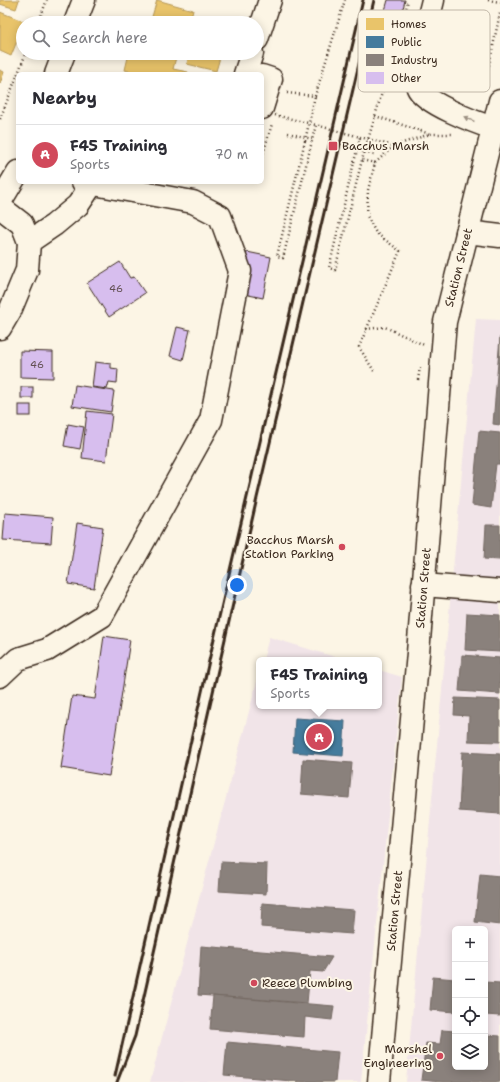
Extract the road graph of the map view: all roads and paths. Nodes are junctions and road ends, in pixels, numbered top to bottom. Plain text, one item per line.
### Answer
1 (46, 0) edge
2 (84, 0) edge
3 (270, 0) edge
4 (345, 0) edge
5 (408, 0) edge
6 (433, 0) edge
7 (488, 0) edge
8 (500, 2) edge
9 (406, 10) edge
10 (431, 10) edge
11 (40, 16) edge
12 (78, 16) edge
13 (264, 18) edge
14 (23, 60) edge
15 (61, 60) edge
16 (19, 72) edge
17 (57, 72) edge
18 (264, 76) edge
19 (16, 78) edge
20 (282, 92) dead end
21 (382, 92) edge
22 (421, 92) edge
23 (315, 96) junction
24 (500, 101) edge
25 (268, 112) edge
26 (375, 116) junction
27 (0, 119) edge
28 (316, 125) junction
29 (493, 128) junction
30 (288, 133) dead end
31 (430, 134) junction
32 (458, 134) dead end
33 (360, 137) junction
34 (312, 139) junction
35 (264, 142) edge
36 (394, 146) junction
37 (357, 150) junction
38 (376, 155) dead end
39 (362, 160) junction
40 (375, 163) junction
41 (10, 178) edge
42 (87, 184) edge
43 (93, 184) edge
44 (0, 202) edge
45 (0, 207) edge
46 (467, 232) junction
47 (500, 236) edge
48 (28, 242) junction
49 (0, 328) edge
50 (366, 329) junction
51 (425, 346) dead end
52 (374, 370) dead end
53 (423, 585) junction
54 (500, 591) edge
55 (0, 676) edge
56 (379, 1082) edge

1 - 11 path
2 - 12 street
3 - 13 street
4 - 23 path
5 - 9 path
10 -> 6 street
7 - 8 path
14 - 16 path
15 - 17 street
18 - 25 street
19 - 27 path
20 - 23 path
21 - 26 path
29 -> 22 street
23 - 34 path, bridge
24 - 29 street, Station Street
25 - 28 path, bridge
25 - 35 path
26 - 31 path
26 - 39 path
28 - 33 path, bridge
28 - 34 path, bridge
29 - 46 street, Station Street
30 - 34 path, bridge
31 - 32 path
31 - 36 path
33 - 36 path, bridge
33 - 37 path, bridge
36 - 40 path
37 - 38 path, bridge
37 - 39 path, bridge
39 - 40 path
40 - 50 path
41 - 44 street
42 - 48 street
43 - 55 street
45 - 48 street
46 - 47 street
46 - 53 street, Station Street
48 - 49 street
50 - 51 path
50 - 52 path
53 - 54 street
53 - 56 street, Station Street

